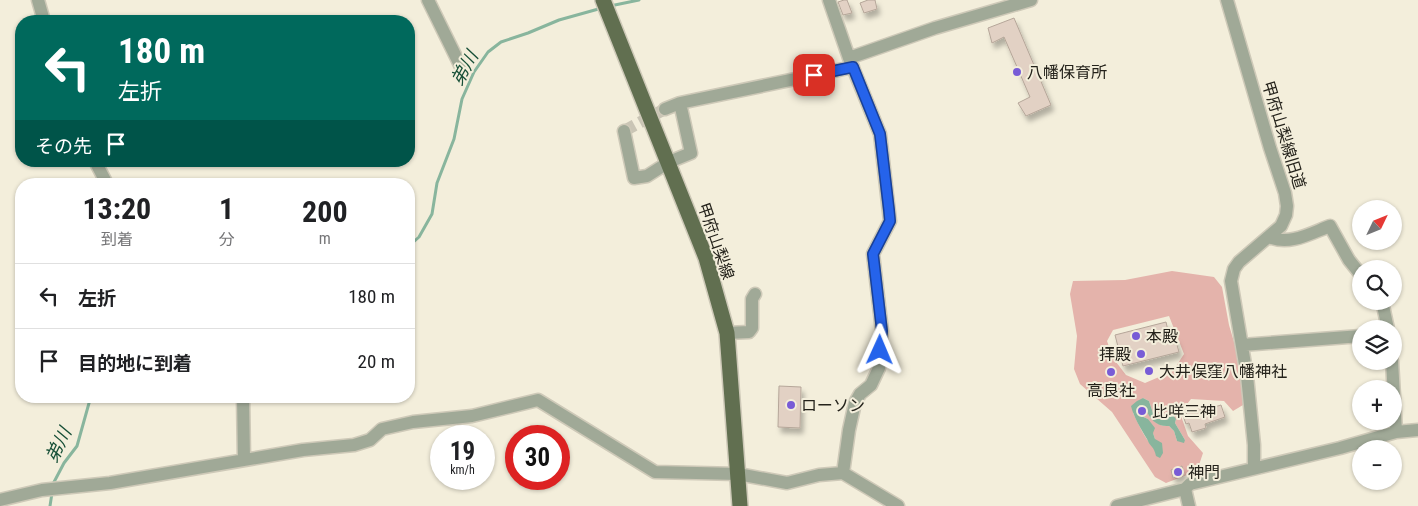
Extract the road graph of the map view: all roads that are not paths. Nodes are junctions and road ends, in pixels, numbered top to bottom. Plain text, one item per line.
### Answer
1 (38, 0) edge
2 (428, 0) edge
3 (603, 0) edge
4 (829, 0) edge
5 (1031, 0) edge
6 (1227, 0) edge
7 (42, 15) edge
8 (851, 63) junction
9 (462, 69) dead end
10 (680, 103) junction
11 (664, 108) tunnel mouth
12 (624, 131) dead end
13 (669, 162) junction
14 (1269, 237) junction
15 (1352, 264) edge
16 (755, 294) dead end
17 (727, 333) junction
18 (1352, 337) edge
19 (1242, 345) junction
20 (1393, 370) edge
21 (243, 403) edge
22 (1418, 430) edge
23 (1396, 432) junction
24 (244, 460) junction
25 (1254, 468) junction
26 (843, 473) junction
27 (738, 474) junction
28 (1185, 489) junction
29 (0, 500) edge
30 (740, 506) edge
31 (898, 506) edge
32 (1117, 506) edge
33 (1189, 506) edge

1 - 7 street
2 - 9 street
3 - 13 main road, 甲府山梨線
4 - 8 street
5 - 8 street
6 - 14 street, 甲府山梨線旧道
8 - 10 street
8 - 26 street
10 - 11 street
10 - 13 street
12 - 13 street
13 - 17 main road, 甲府山梨線
14 - 15 street
14 - 19 street, 甲府山梨線旧道
16 - 17 street
17 - 27 main road, 甲府山梨線
18 - 19 street
19 - 25 street, 甲府山梨線旧道
20 - 23 street
21 - 24 street
22 - 23 street
23 - 25 street
24 - 27 street
24 - 29 street
25 - 28 street
26 - 27 street
26 - 31 street
27 - 30 main road, 甲府山梨線
28 - 32 street
28 - 33 street

